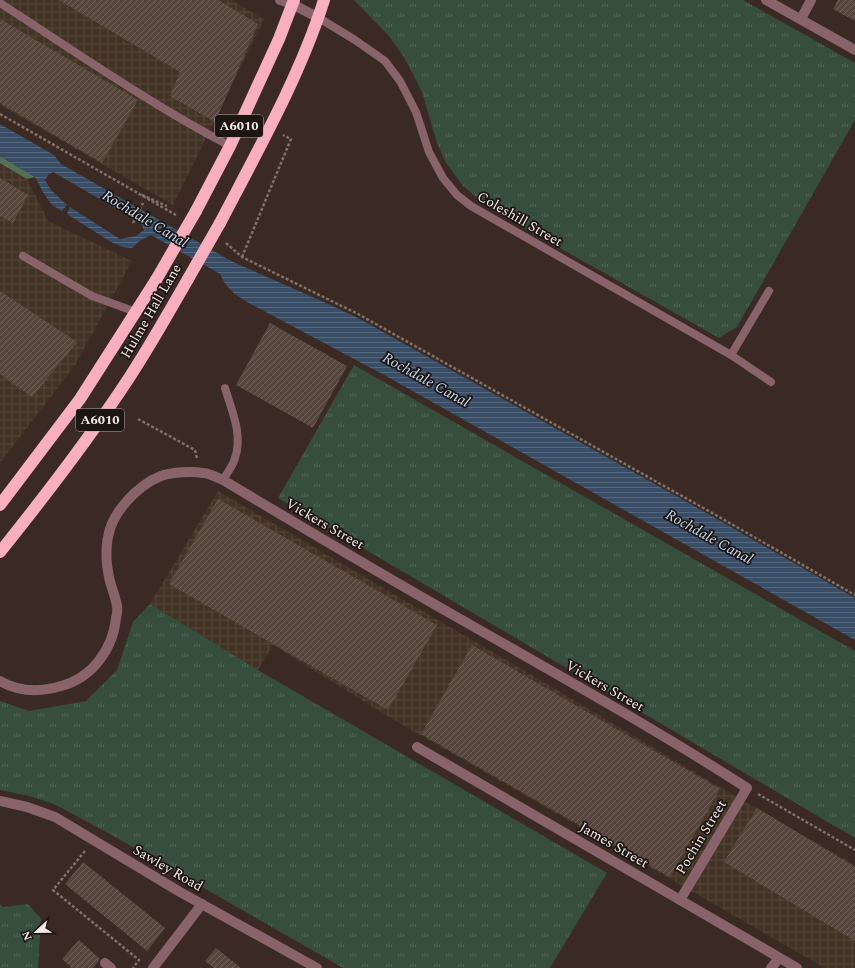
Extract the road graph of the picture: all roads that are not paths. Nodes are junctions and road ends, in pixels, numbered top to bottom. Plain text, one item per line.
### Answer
1 (280, 0) edge
2 (324, 0) edge
3 (766, 0) edge
4 (811, 0) edge
5 (293, 2) edge
6 (0, 3) edge
7 (318, 18) junction
8 (801, 19) junction
9 (855, 50) edge
10 (230, 146) junction
11 (22, 256) dead end
12 (769, 291) dead end
13 (136, 312) junction
14 (731, 355) junction
15 (772, 382) dead end
16 (225, 388) dead end
17 (223, 480) junction
18 (0, 505) edge
19 (0, 552) edge
20 (0, 681) edge
21 (417, 747) dead end
22 (747, 788) joint
23 (0, 801) edge
24 (680, 900) junction
25 (202, 904) junction
26 (779, 958) junction
27 (153, 968) edge
28 (317, 968) edge
29 (771, 968) edge
30 (797, 968) edge

1 - 5 street
2 - 7 highway, Hulme Hall Lane / A6010
3 - 8 street
4 - 8 street
5 - 7 street
5 - 10 highway, Hulme Hall Lane / A6010
6 - 10 lane
7 - 14 lane, Coleshill Street
7 - 19 highway, Hulme Hall Lane / A6010, bridge
8 - 9 street
10 - 13 highway, Hulme Hall Lane / A6010, bridge
11 - 13 lane
12 - 14 lane
13 - 18 highway, Hulme Hall Lane / A6010
14 - 15 lane, Coleshill Street
16 - 17 lane
17 - 20 street, Vickers Street
17 - 22 street, Vickers Street
21 - 24 street, James Street
22 - 24 street, Pochin Street
23 - 25 street, Sawley Road
24 - 26 street, James Street
25 - 27 street
25 - 28 street, Sawley Road
26 - 29 street
26 - 30 street, James Street

